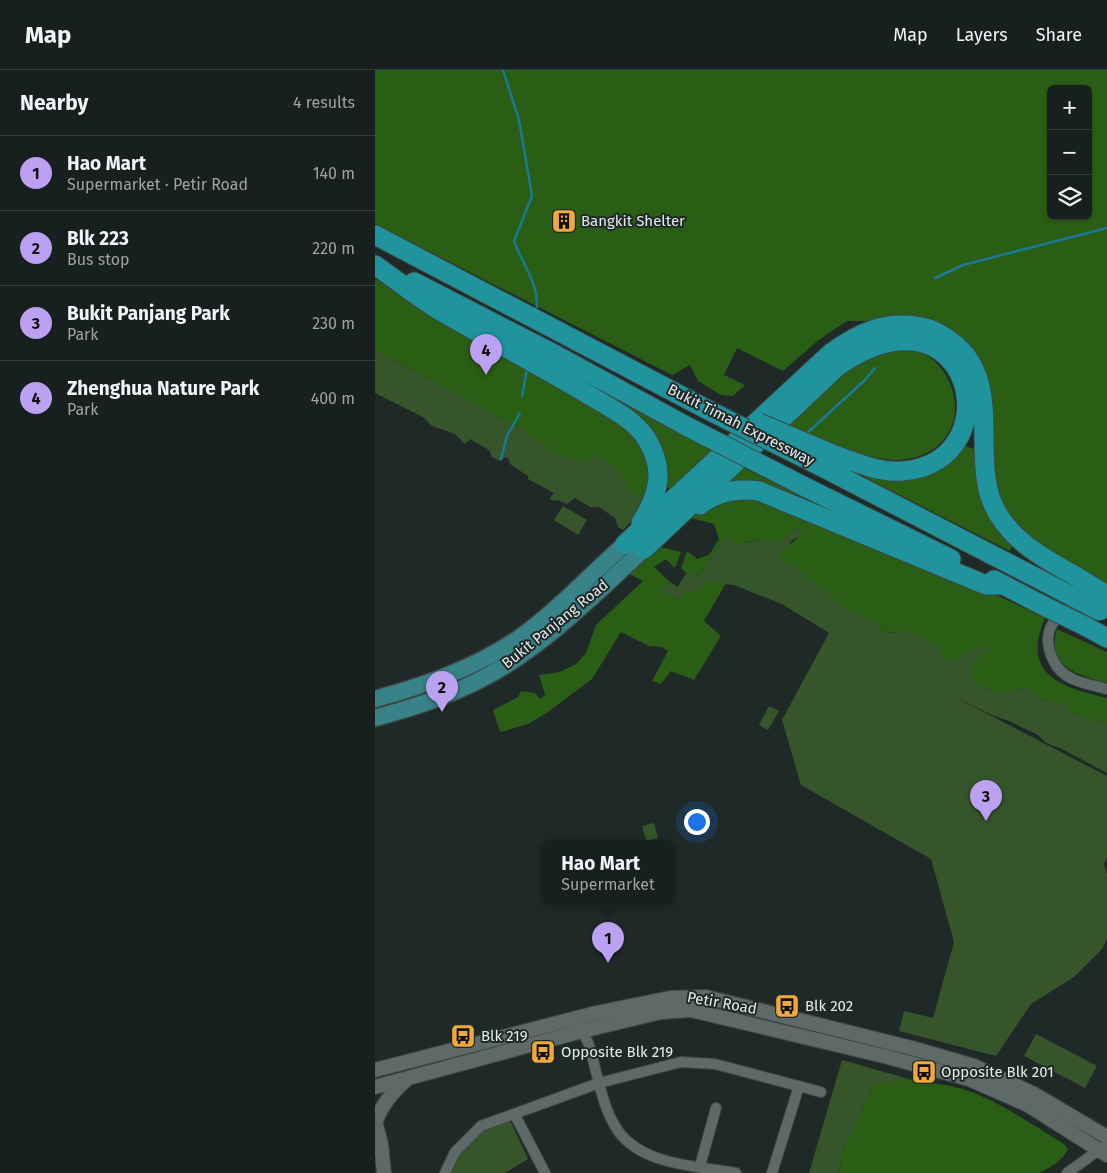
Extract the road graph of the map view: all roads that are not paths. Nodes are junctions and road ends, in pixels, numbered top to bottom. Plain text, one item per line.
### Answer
1 (375, 235) edge
2 (375, 264) edge
3 (552, 363) junction
4 (830, 462) junction
5 (696, 495) junction
6 (625, 544) junction
7 (644, 549) joint
8 (1005, 585) junction
9 (1107, 585) edge
10 (1105, 607) edge
11 (1107, 638) edge
12 (1107, 689) edge
13 (375, 700) edge
14 (375, 718) edge
15 (596, 1013) junction
16 (800, 1019) junction
17 (560, 1022) junction
18 (582, 1031) junction
19 (798, 1035) junction
20 (451, 1049) junction
21 (452, 1066) junction
22 (375, 1070) edge
23 (409, 1077) junction
24 (599, 1083) junction
25 (799, 1086) junction
26 (375, 1087) edge
27 (821, 1092) dead end
28 (716, 1108) dead end
29 (515, 1115) junction
30 (375, 1122) edge
31 (1107, 1137) edge
32 (1105, 1150) edge
33 (701, 1166) junction
34 (384, 1173) edge
35 (445, 1173) edge
36 (545, 1173) edge
37 (736, 1173) edge
38 (772, 1173) edge
39 (1067, 1173) edge

1 - 4 highway, Bukit Timah Expressway, bridge
2 - 3 highway, Bukit Timah Expressway
3 - 6 highway
3 - 8 highway, Bukit Timah Expressway, bridge
4 - 5 highway
4 - 10 highway, Bukit Timah Expressway, bridge
5 - 6 highway
5 - 7 highway
5 - 8 highway
5 - 10 highway, bridge
6 - 13 main road, Bukit Panjang Road
7 - 14 main road, Bukit Panjang Road
8 - 11 highway, Bukit Timah Expressway, bridge
9 - 12 street
15 - 16 main road, Petir Road
15 - 17 main road, Petir Road
15 - 18 street
16 - 19 main road
16 - 31 main road, Petir Road
17 - 18 street
17 - 20 main road, Petir Road
18 - 19 main road, Petir Road
18 - 21 main road, Petir Road
18 - 24 street
19 - 32 main road, Petir Road
20 - 21 main road
20 - 22 main road, Petir Road
21 - 23 main road, Petir Road
23 - 26 main road, Petir Road
23 - 30 main road
24 - 25 street
24 - 29 street
24 - 33 street
25 - 27 street
25 - 38 street
28 - 33 street
29 - 35 street
29 - 36 street
30 - 34 main road
32 - 39 street
33 - 37 street

